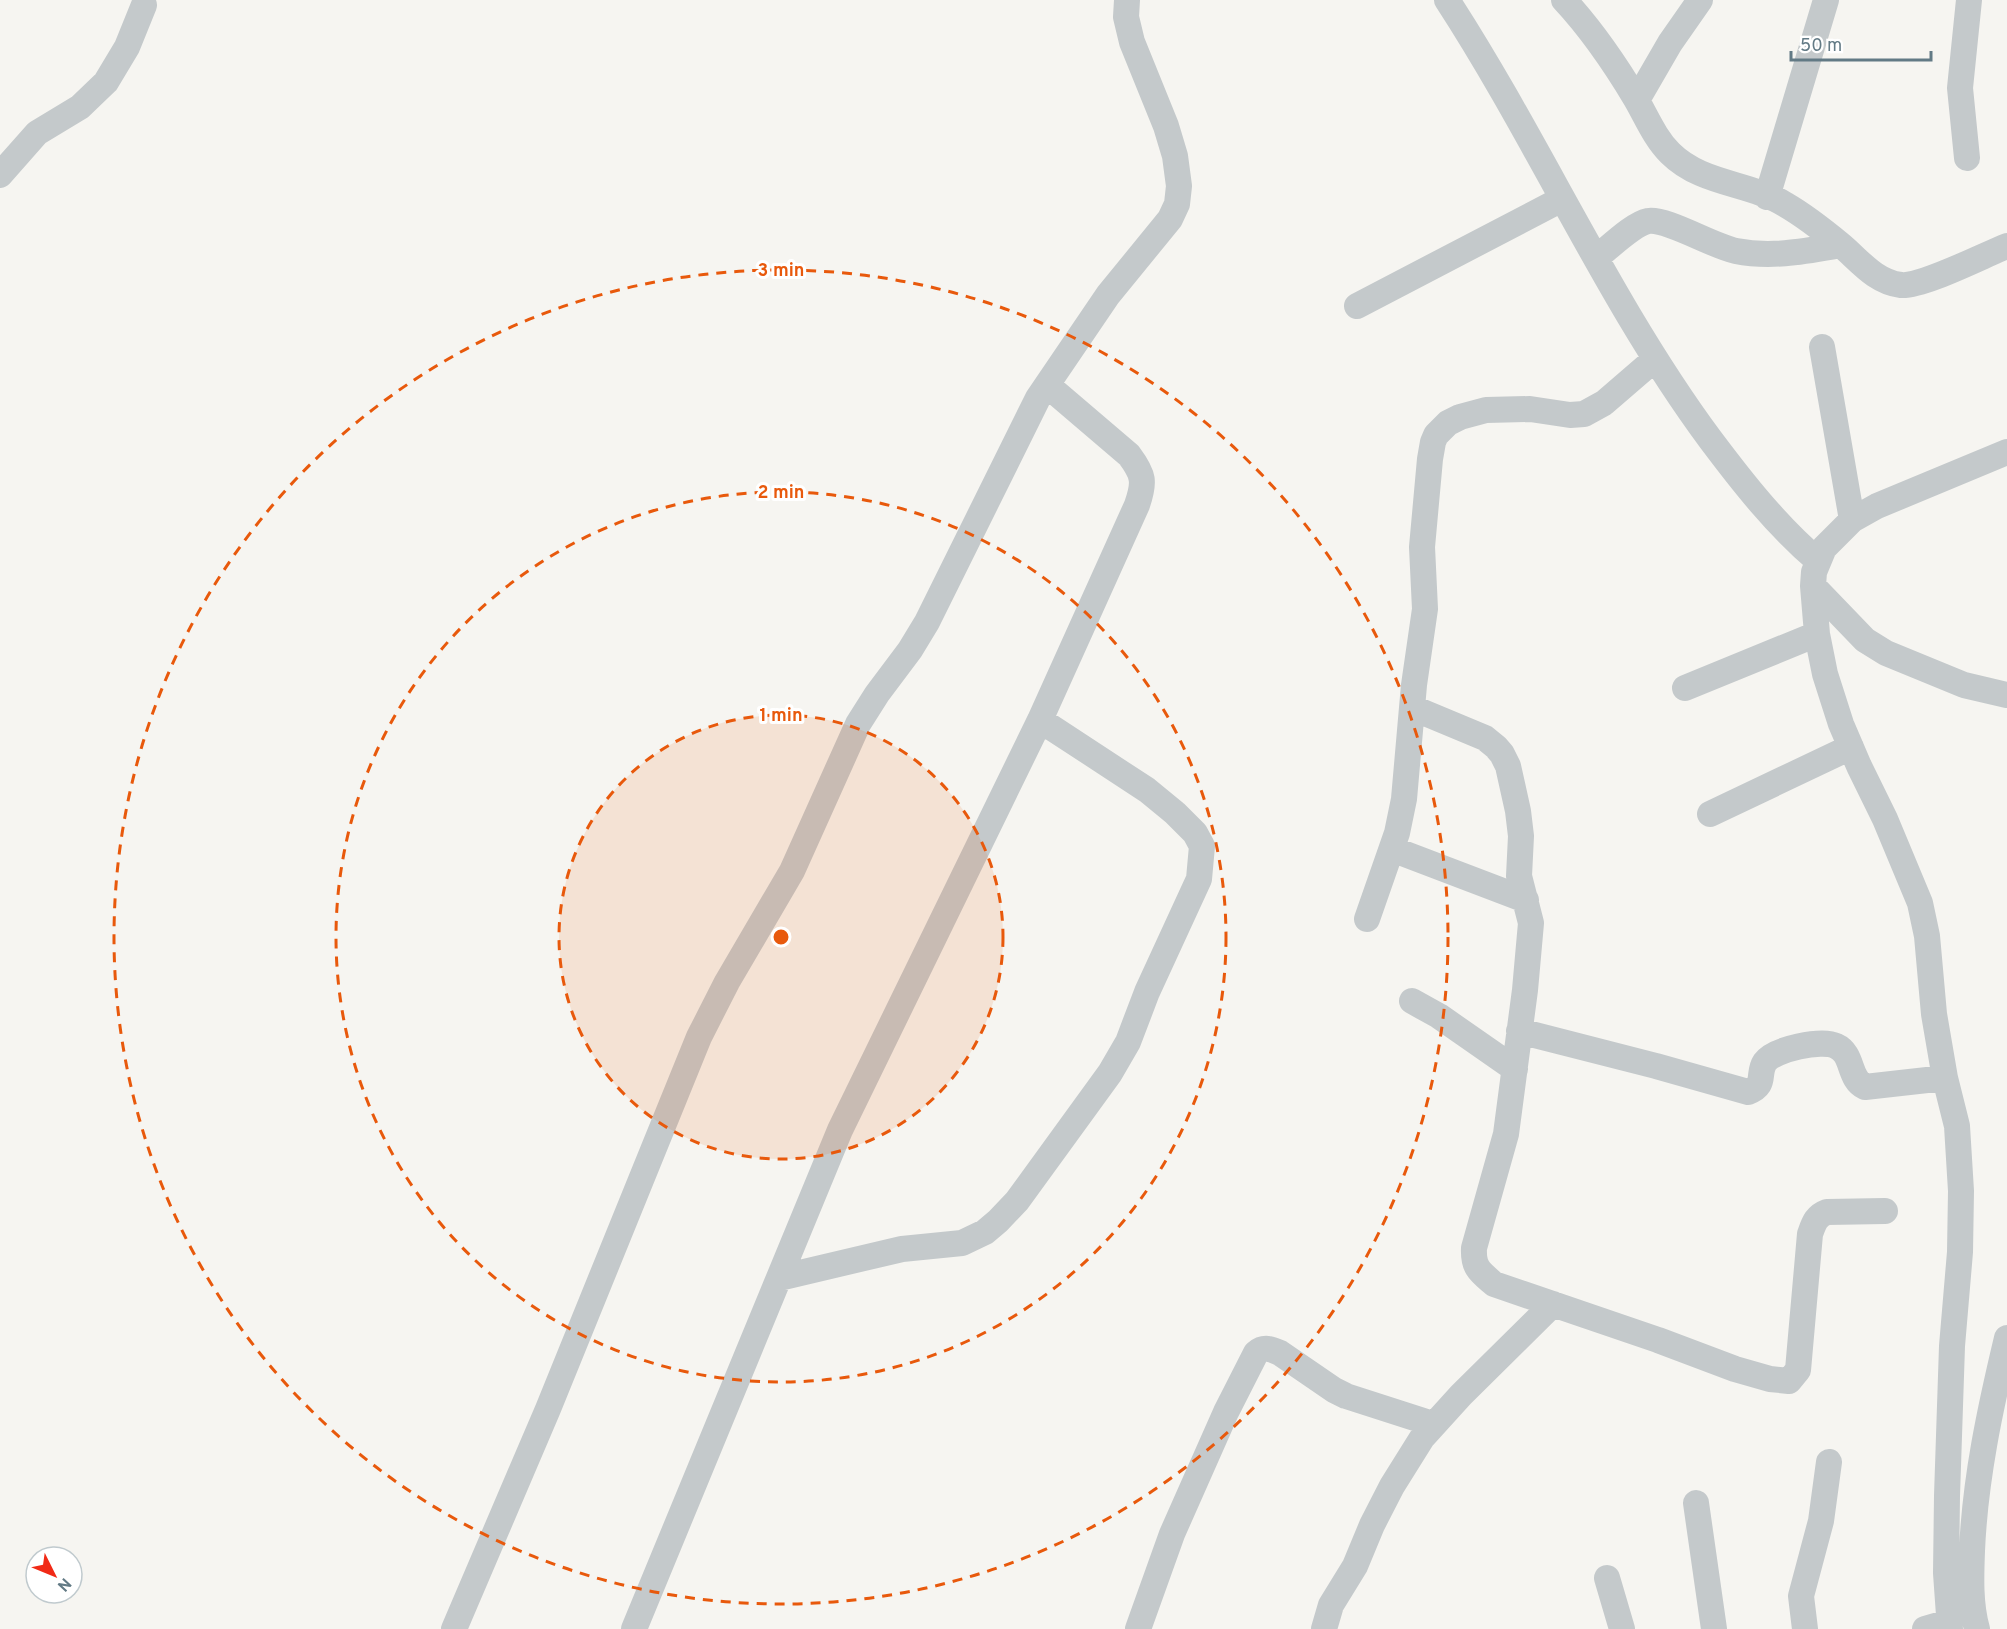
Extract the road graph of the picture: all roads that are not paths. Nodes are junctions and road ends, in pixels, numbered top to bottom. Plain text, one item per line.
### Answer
1 (1127, 0) edge
2 (1447, 0) edge
3 (1564, 0) edge
4 (1700, 0) edge
5 (1826, 0) edge
6 (1969, 0) edge
7 (144, 5) dead end
8 (1637, 100) junction
9 (1967, 158) dead end
10 (0, 175) edge
11 (1767, 197) junction
12 (1562, 199) junction
13 (1841, 245) junction
14 (2007, 246) edge
15 (1596, 258) junction
16 (1357, 306) dead end
17 (1822, 347) dead end
18 (1655, 359) junction
19 (1047, 385) junction
20 (2007, 452) edge
21 (1852, 520) junction
22 (1818, 561) junction
23 (1813, 586) junction
24 (1817, 634) junction
25 (1685, 688) dead end
26 (2007, 695) edge
27 (1413, 708) junction
28 (1040, 720) junction
29 (1851, 747) junction
30 (1710, 814) dead end
31 (1392, 849) junction
32 (1526, 900) junction
33 (1367, 919) dead end
34 (1412, 1001) dead end
35 (1520, 1031) junction
36 (1515, 1068) junction
37 (1945, 1078) junction
38 (1885, 1211) dead end
39 (779, 1278) junction
40 (1553, 1304) junction
41 (2007, 1338) edge
42 (1433, 1424) junction
43 (1829, 1462) dead end
44 (1696, 1503) dead end
45 (1947, 1512) junction
46 (1974, 1512) junction
47 (1607, 1578) dead end
48 (1942, 1627) edge
49 (454, 1629) edge
50 (634, 1629) edge
51 (1138, 1629) edge
52 (1324, 1629) edge
53 (1622, 1629) edge
54 (1714, 1629) edge
55 (1805, 1629) edge
56 (1977, 1629) edge

1 - 19 street
2 - 12 street
3 - 8 street
4 - 8 street
5 - 11 street
6 - 9 street
7 - 10 street
8 - 11 street
11 - 13 street
12 - 15 street
12 - 16 street
13 - 14 street
13 - 15 street
15 - 18 street
17 - 21 street
18 - 22 street
18 - 27 street
19 - 28 street
19 - 49 street
20 - 21 street
21 - 22 street
22 - 23 street
23 - 24 street
23 - 26 street
24 - 25 street
24 - 29 street
27 - 31 street
27 - 32 street
28 - 39 street
28 - 39 street
29 - 30 street
29 - 37 street
31 - 32 street
31 - 33 street
32 - 35 street
34 - 36 street
35 - 36 street
35 - 37 street
36 - 40 street
37 - 45 street
38 - 40 street
39 - 50 street
40 - 42 street
41 - 46 street
42 - 51 street
42 - 52 street
43 - 55 street
44 - 54 street
45 - 46 street
45 - 48 street
46 - 56 street
47 - 53 street

